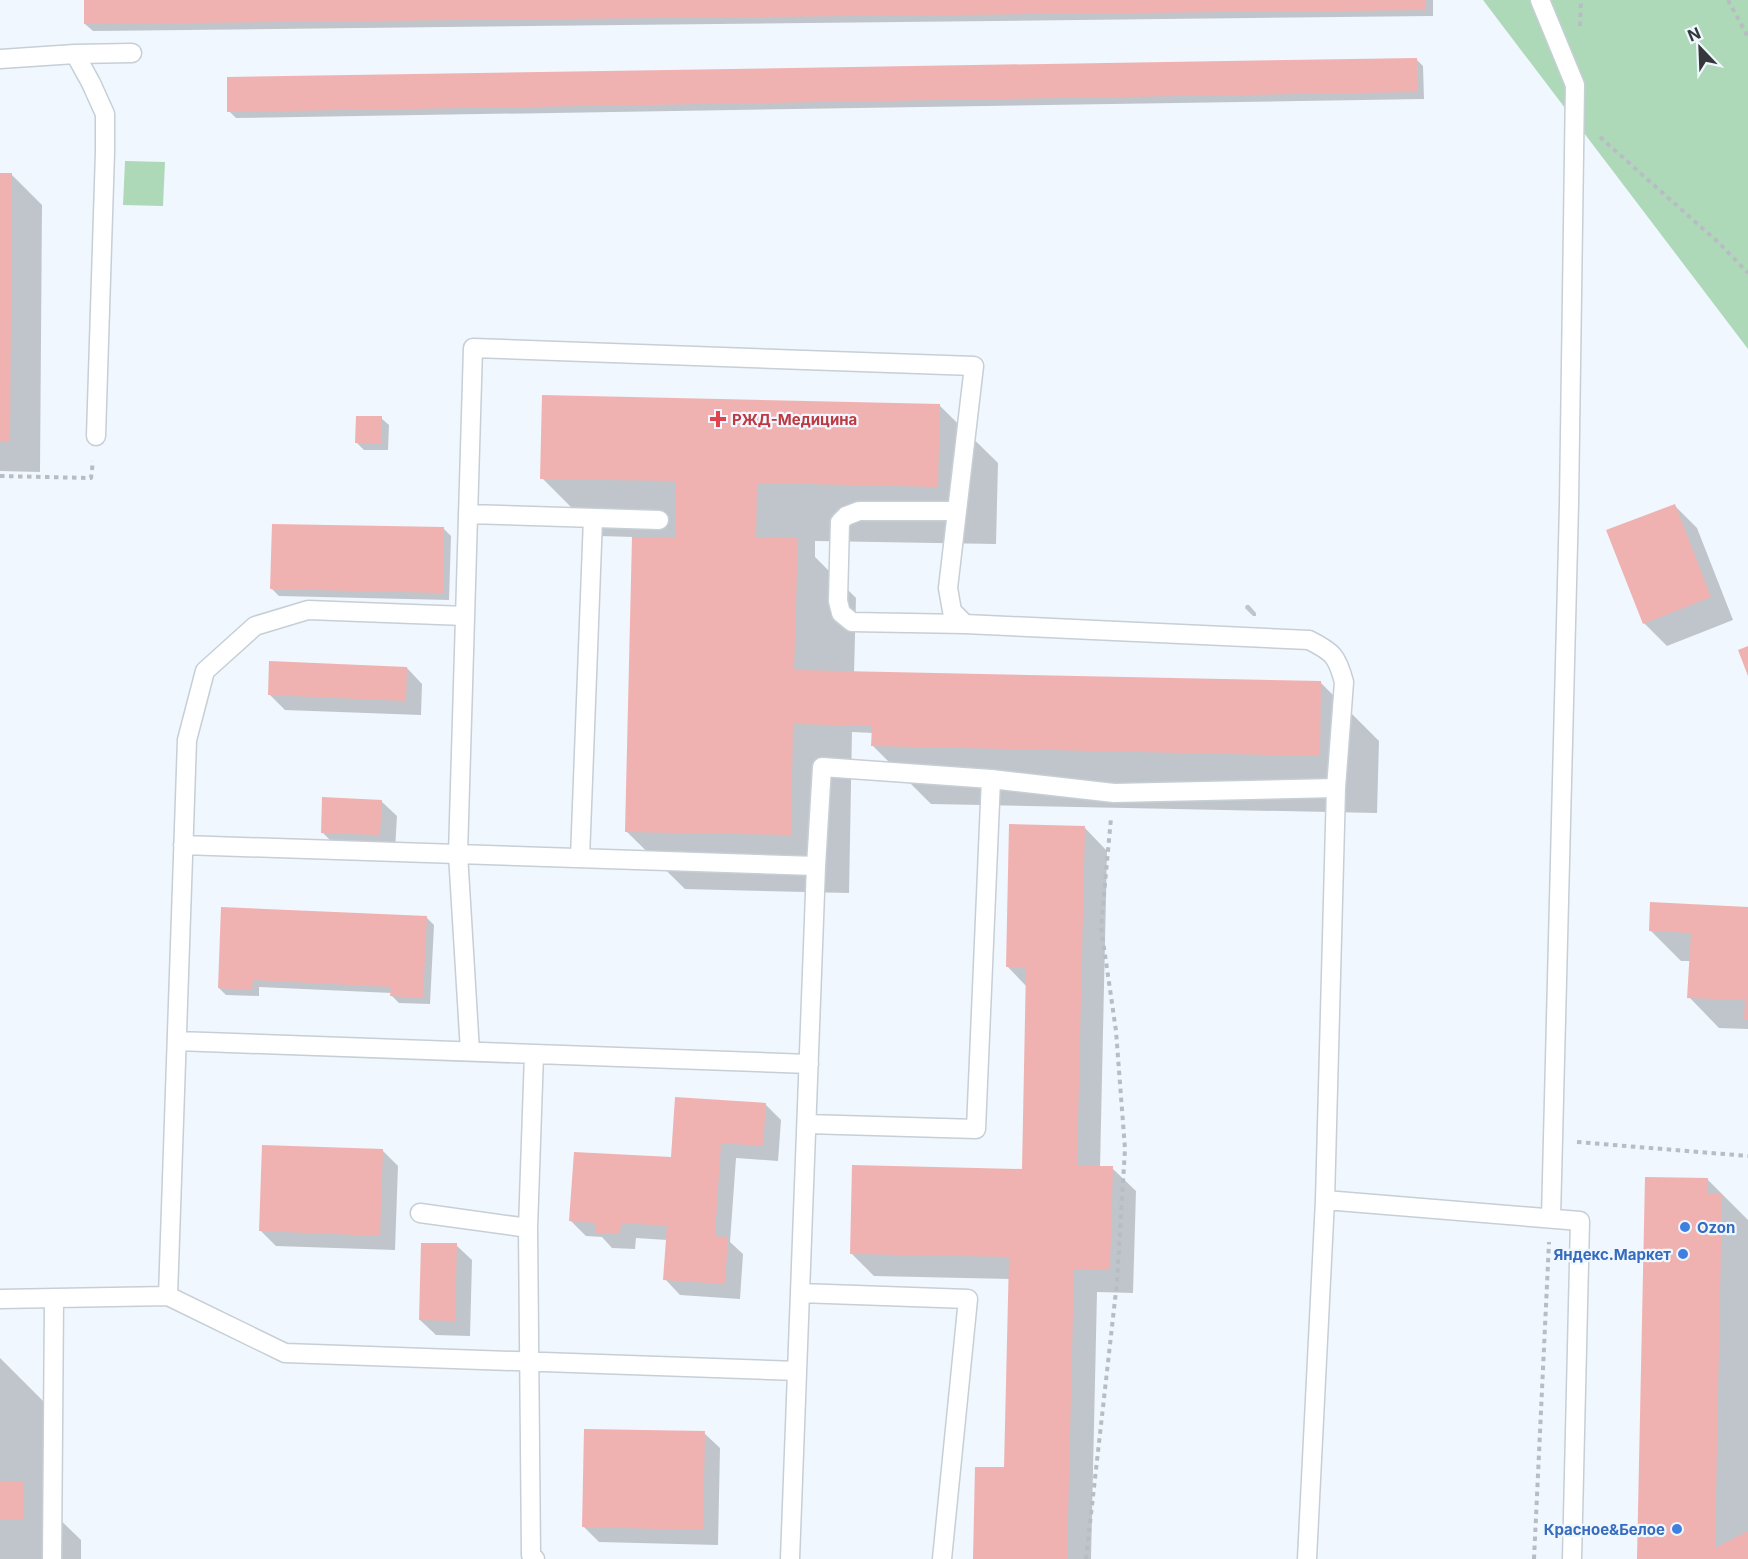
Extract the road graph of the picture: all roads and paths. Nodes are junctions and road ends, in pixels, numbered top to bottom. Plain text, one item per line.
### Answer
1 (1540, 0) edge
2 (1728, 0) edge
3 (1748, 37) edge
4 (132, 53) dead end
5 (75, 54) junction
6 (0, 59) edge
7 (1575, 114) junction
8 (1748, 273) edge
9 (96, 436) joint
10 (0, 476) edge
11 (957, 511) junction
12 (468, 514) junction
13 (593, 518) junction
14 (659, 520) dead end
15 (465, 616) junction
16 (965, 624) junction
17 (991, 779) junction
18 (1336, 788) junction
19 (1114, 793) junction
20 (183, 845) junction
21 (458, 854) junction
22 (580, 858) junction
23 (816, 866) junction
24 (177, 1041) junction
25 (470, 1051) junction
26 (534, 1054) junction
27 (809, 1064) junction
28 (807, 1124) junction
29 (1552, 1140) junction
30 (1748, 1156) edge
31 (1325, 1200) junction
32 (420, 1213) dead end
33 (1551, 1218) junction
34 (528, 1228) junction
35 (800, 1293) junction
36 (168, 1296) junction
37 (0, 1299) edge
38 (54, 1299) junction
39 (528, 1362) junction
40 (797, 1371) junction
41 (52, 1559) edge
42 (536, 1559) edge
43 (790, 1559) edge
44 (942, 1559) edge
45 (1086, 1559) edge
46 (1307, 1559) edge
47 (1534, 1559) edge
48 (1572, 1559) edge

1 - 7 lane
2 - 3 path
4 - 5 lane
5 - 6 lane
5 - 9 lane
7 - 8 path
7 - 29 lane
9 - 10 path
11 - 12 lane
11 - 16 lane
11 - 16 lane
12 - 13 lane
12 - 15 lane
13 - 14 lane
13 - 22 lane
15 - 20 lane
15 - 21 lane
16 - 18 lane
17 - 19 lane
17 - 23 lane
17 - 28 lane
18 - 19 lane
18 - 31 lane
19 - 45 path
20 - 21 lane
20 - 24 lane
21 - 22 lane
21 - 25 lane
22 - 23 lane
23 - 27 lane
24 - 25 lane
24 - 36 lane
25 - 26 lane
26 - 27 lane
26 - 34 lane
27 - 28 lane
28 - 35 lane
29 - 30 path
29 - 33 lane
31 - 33 lane
31 - 46 lane
32 - 34 lane
33 - 47 path
33 - 48 lane
34 - 39 lane
35 - 40 lane
35 - 44 lane
36 - 38 lane
36 - 39 lane
37 - 38 lane
38 - 41 lane
39 - 40 lane
39 - 42 lane
40 - 43 lane

